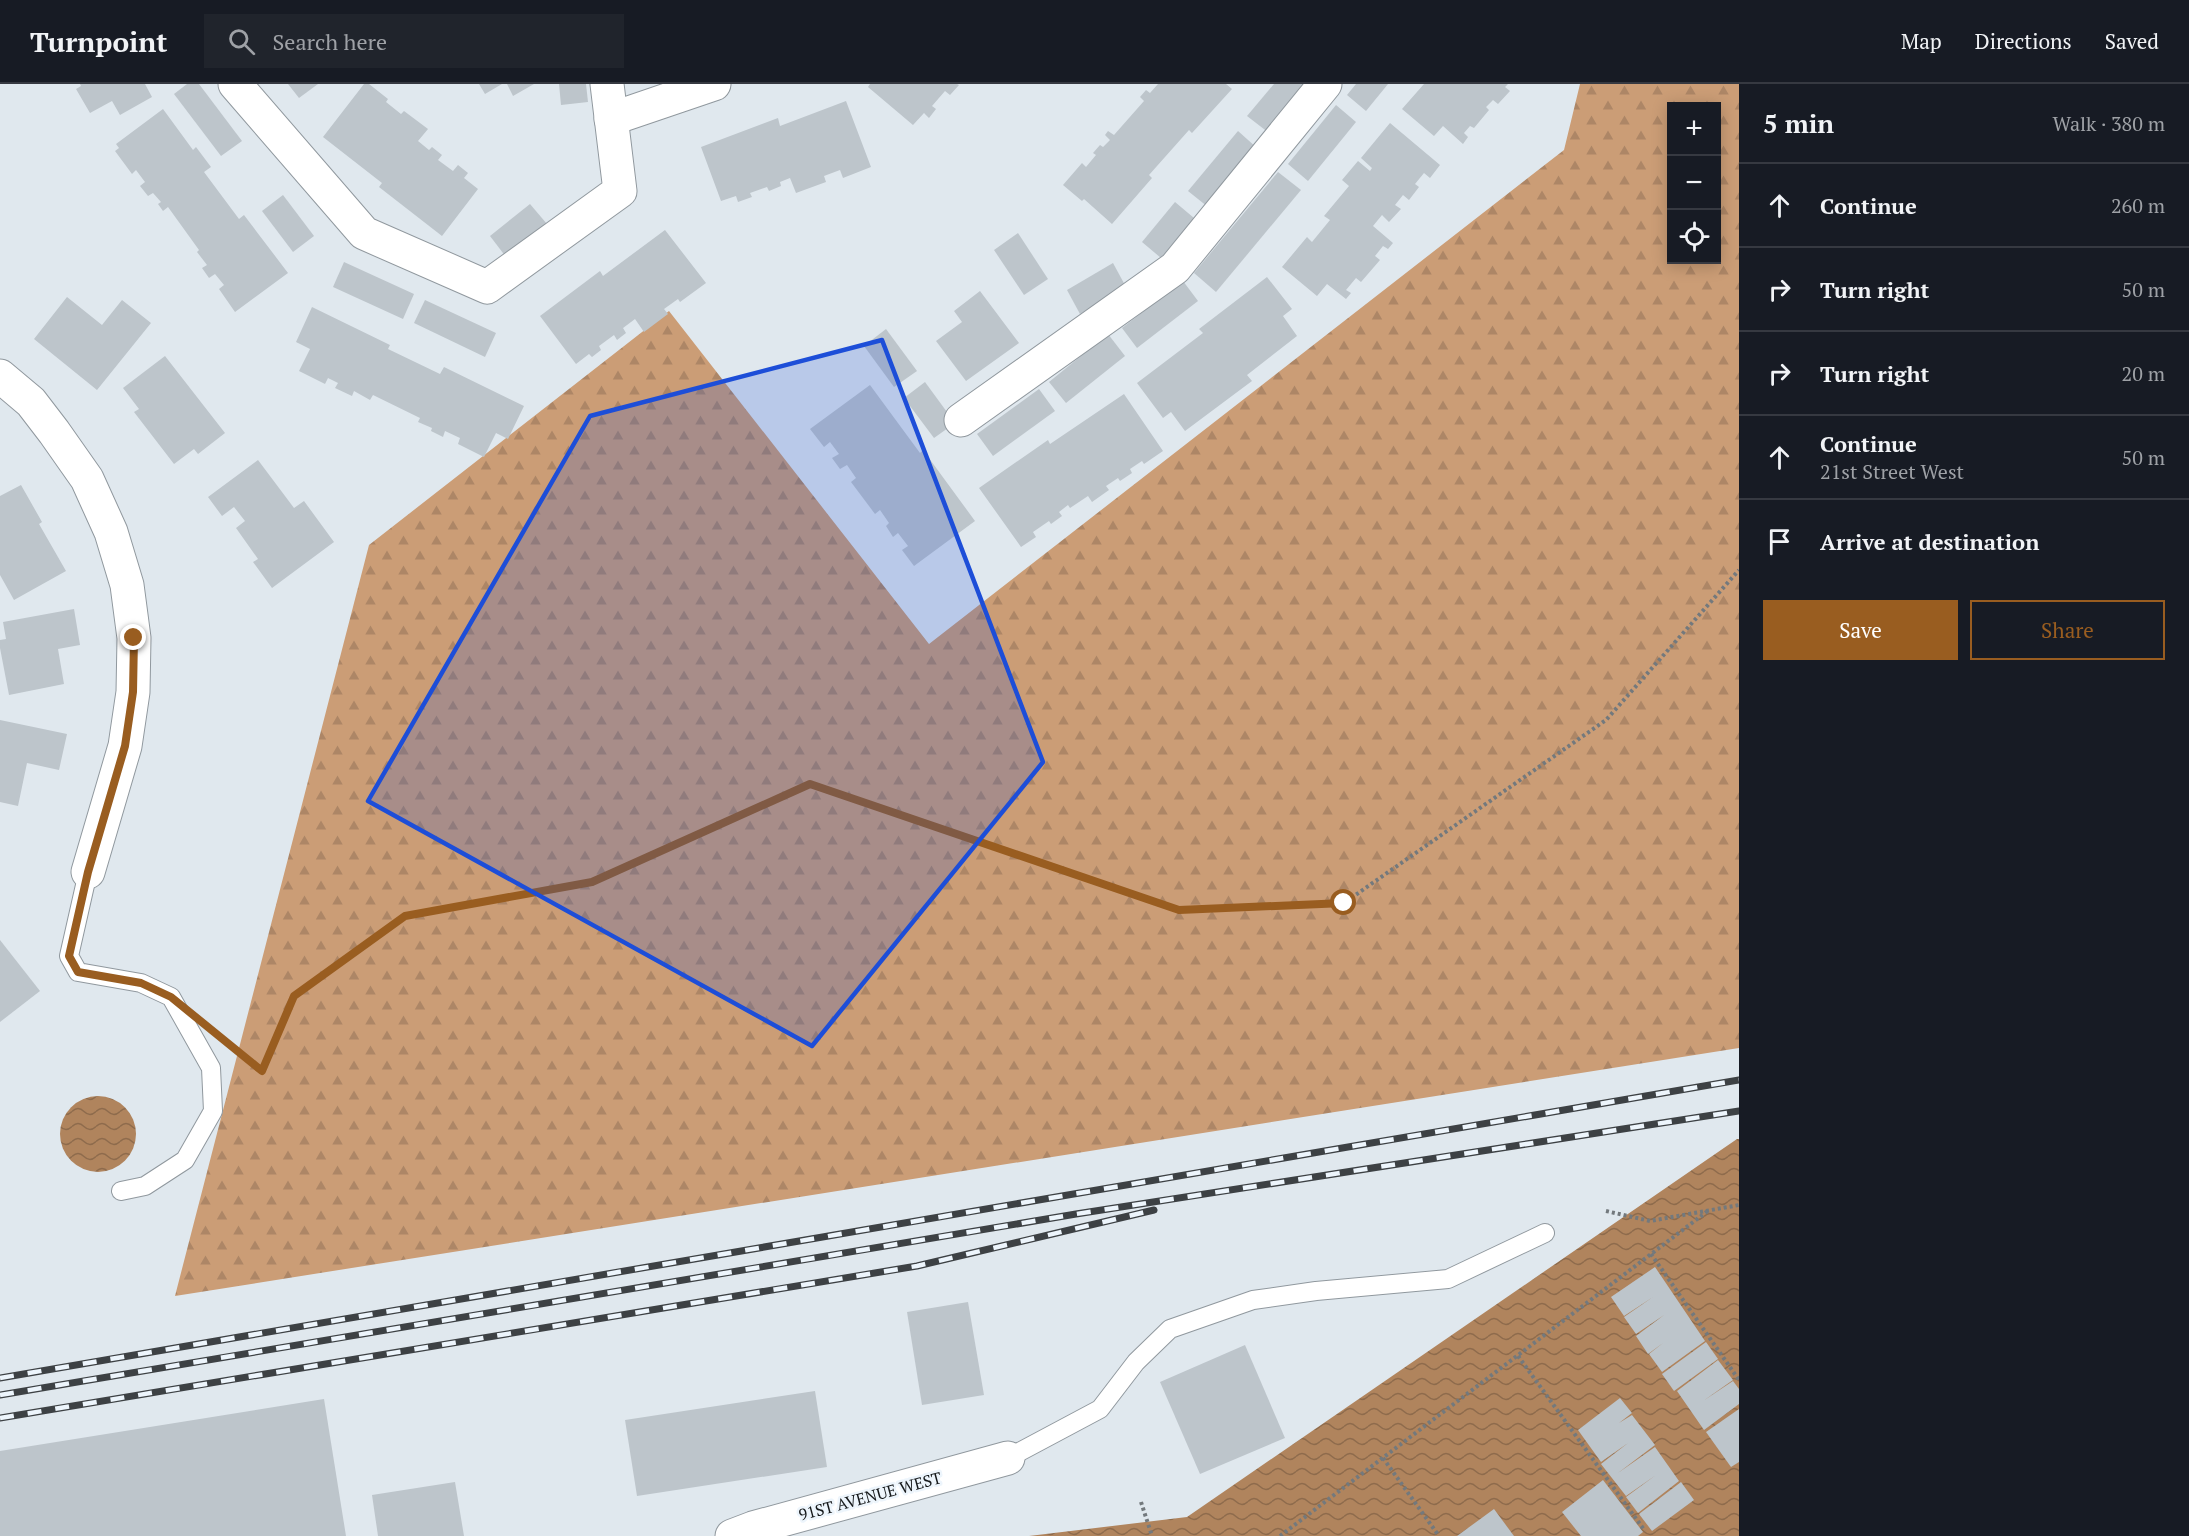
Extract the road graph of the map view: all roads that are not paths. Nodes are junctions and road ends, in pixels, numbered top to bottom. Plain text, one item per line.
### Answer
1 (236, 84) edge
2 (607, 84) edge
3 (714, 84) edge
4 (1325, 84) edge
5 (611, 119) junction
6 (0, 376) edge
7 (961, 420) dead end
8 (88, 872) joint
9 (121, 1191) dead end
10 (1545, 1233) dead end
11 (1008, 1458) joint
12 (732, 1536) edge

1 - 5 street
2 - 5 street
3 - 5 street
4 - 7 street
6 - 8 street
8 - 9 lane
10 - 11 lane
11 - 12 street, 91ST AVENUE WEST

